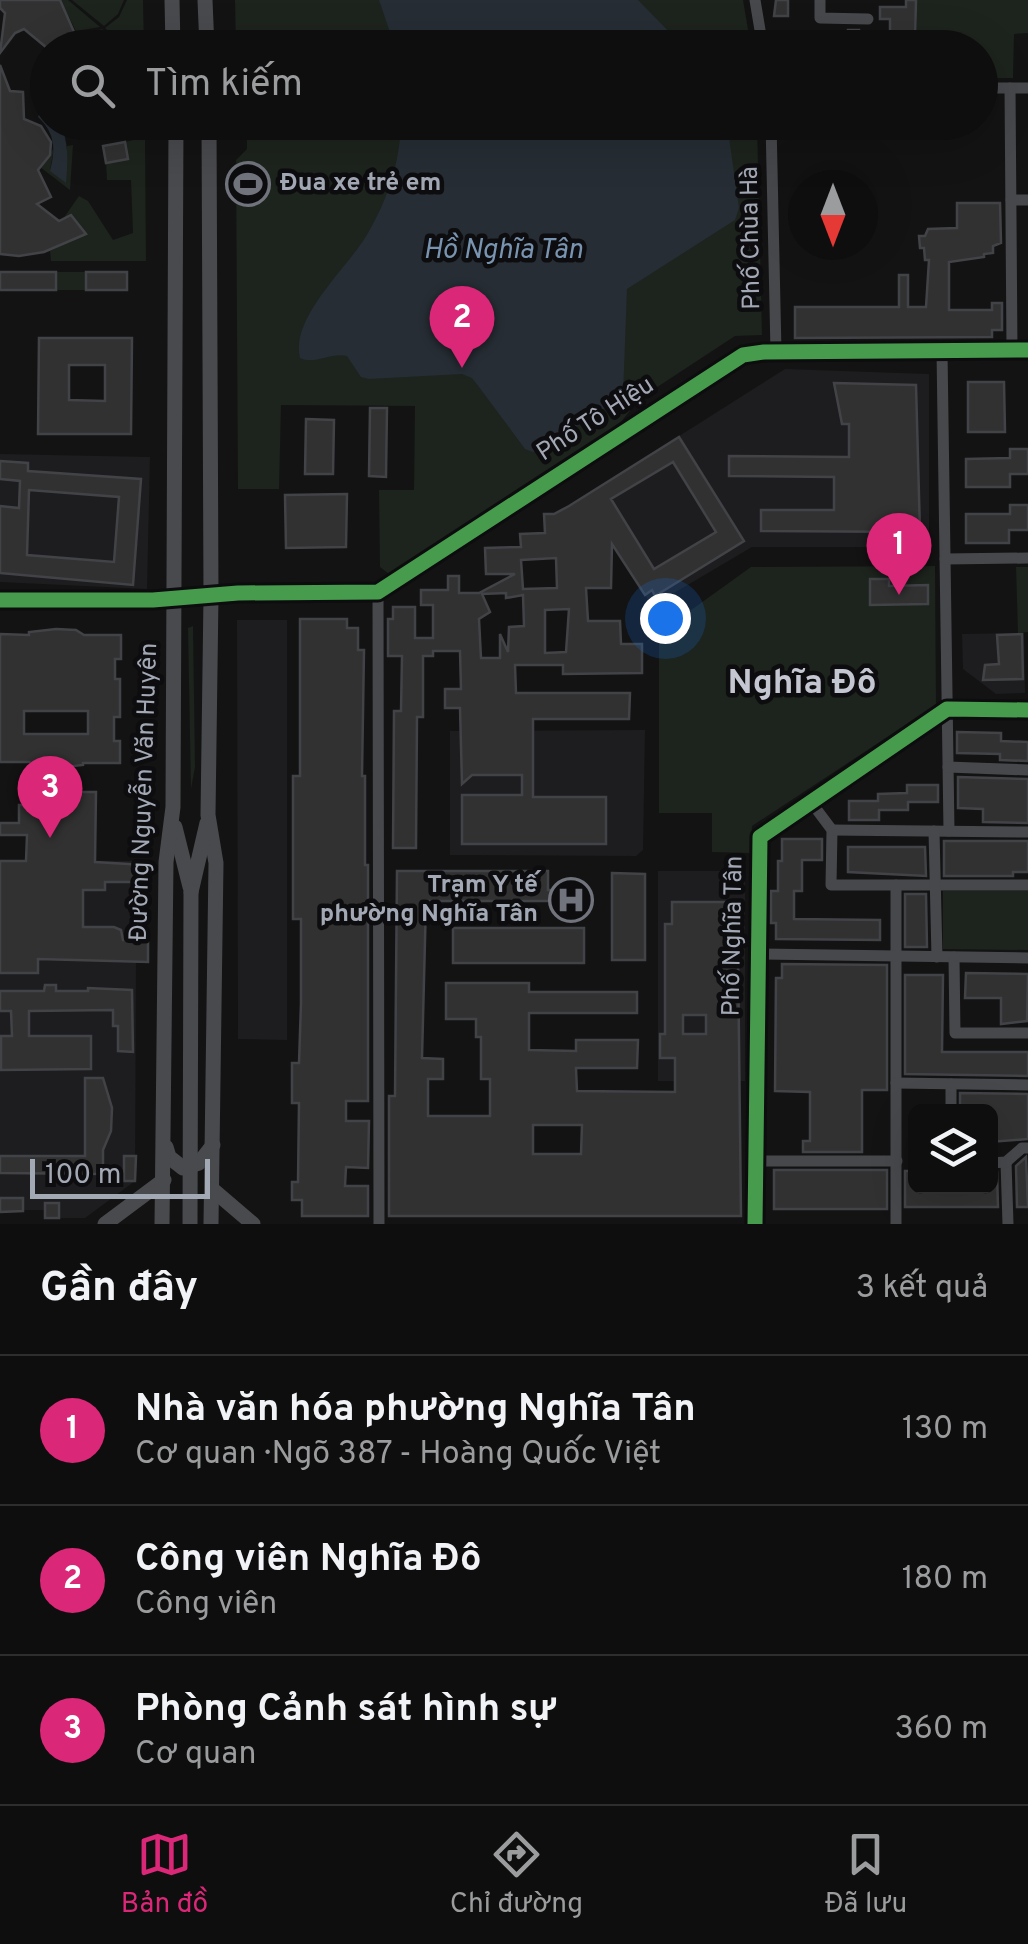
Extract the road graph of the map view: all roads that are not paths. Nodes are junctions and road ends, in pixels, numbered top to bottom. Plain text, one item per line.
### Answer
1 (172, 0) edge
2 (205, 0) edge
3 (755, 0) edge
4 (820, 0) edge
5 (868, 19) dead end
6 (173, 30) edge
7 (206, 30) edge
8 (760, 30) edge
9 (998, 88) edge
10 (1010, 88) junction
11 (1028, 88) edge
12 (176, 140) edge
13 (209, 140) edge
14 (771, 140) edge
15 (1010, 200) junction
16 (1028, 200) edge
17 (176, 256) junction
18 (209, 256) junction
19 (1012, 350) junction
20 (1028, 350) edge
21 (942, 351) junction
22 (776, 352) junction
23 (945, 558) junction
24 (1028, 558) edge
25 (378, 592) junction
26 (211, 596) junction
27 (175, 599) junction
28 (0, 600) edge
29 (947, 709) junction
30 (1028, 710) edge
31 (948, 767) junction
32 (1028, 770) edge
33 (811, 802) junction
34 (208, 815) junction
35 (173, 818) junction
36 (832, 830) junction
37 (934, 831) junction
38 (950, 832) junction
39 (1028, 832) edge
40 (896, 885) junction
41 (936, 885) junction
42 (1028, 885) edge
43 (191, 892) junction
44 (759, 954) junction
45 (896, 956) junction
46 (937, 957) junction
47 (954, 957) junction
48 (1028, 958) edge
49 (1028, 1034) edge
50 (896, 1084) junction
51 (951, 1084) junction
52 (1028, 1085) edge
53 (951, 1104) edge
54 (164, 1143) junction
55 (213, 1145) junction
56 (1028, 1148) edge
57 (756, 1161) junction
58 (896, 1161) junction
59 (998, 1162) edge
60 (1006, 1162) junction
61 (164, 1180) junction
62 (212, 1189) junction
63 (106, 1224) edge
64 (162, 1224) edge
65 (190, 1224) edge
66 (211, 1224) edge
67 (253, 1224) edge
68 (379, 1224) edge
69 (755, 1224) edge
70 (896, 1224) edge
71 (1008, 1224) edge

1 - 6 main road
2 - 7 main road
3 - 8 street
4 - 5 street
9 - 10 street
10 - 11 street
10 - 15 street
12 - 17 main road, Đường Nguyễn Văn Huyên
13 - 18 main road
14 - 22 street, Phố Chùa Hà
15 - 16 street
15 - 19 street
17 - 18 main road
17 - 27 main road, Đường Nguyễn Văn Huyên
18 - 26 main road
19 - 20 street, Phố Tô Hiệu
19 - 21 street, Phố Tô Hiệu
21 - 22 street, Phố Tô Hiệu
21 - 23 street
22 - 25 street, Phố Tô Hiệu
23 - 24 street
23 - 29 street
25 - 26 street
25 - 68 street
26 - 27 street
26 - 34 main road
27 - 28 street
27 - 35 main road, Đường Nguyễn Văn Huyên
29 - 30 street
29 - 31 street
29 - 33 street, Phố Nghĩa Tân
31 - 32 street
31 - 38 street
33 - 36 street
33 - 44 street, Phố Nghĩa Tân
34 - 43 main road
34 - 55 main road
35 - 43 main road
35 - 54 main road, Đường Nguyễn Văn Huyên
36 - 37 street
36 - 40 street
37 - 38 street
37 - 41 street
38 - 39 street
40 - 41 street
40 - 45 street
41 - 42 street
41 - 46 street
43 - 65 main road, bridge
44 - 45 street
44 - 57 street, Phố Nghĩa Tân
45 - 46 street
45 - 50 street
46 - 47 street
47 - 48 street
47 - 49 street
50 - 51 street
50 - 58 street
51 - 52 street
51 - 53 street
54 - 55 main road
54 - 61 main road, Đường Nguyễn Văn Huyên
55 - 62 main road
56 - 60 street
57 - 58 street
57 - 69 street, Phố Nghĩa Tân
58 - 70 street
59 - 60 street
60 - 71 street
61 - 63 main road
61 - 64 main road, Đường Nguyễn Văn Huyên
62 - 66 main road
62 - 67 main road

